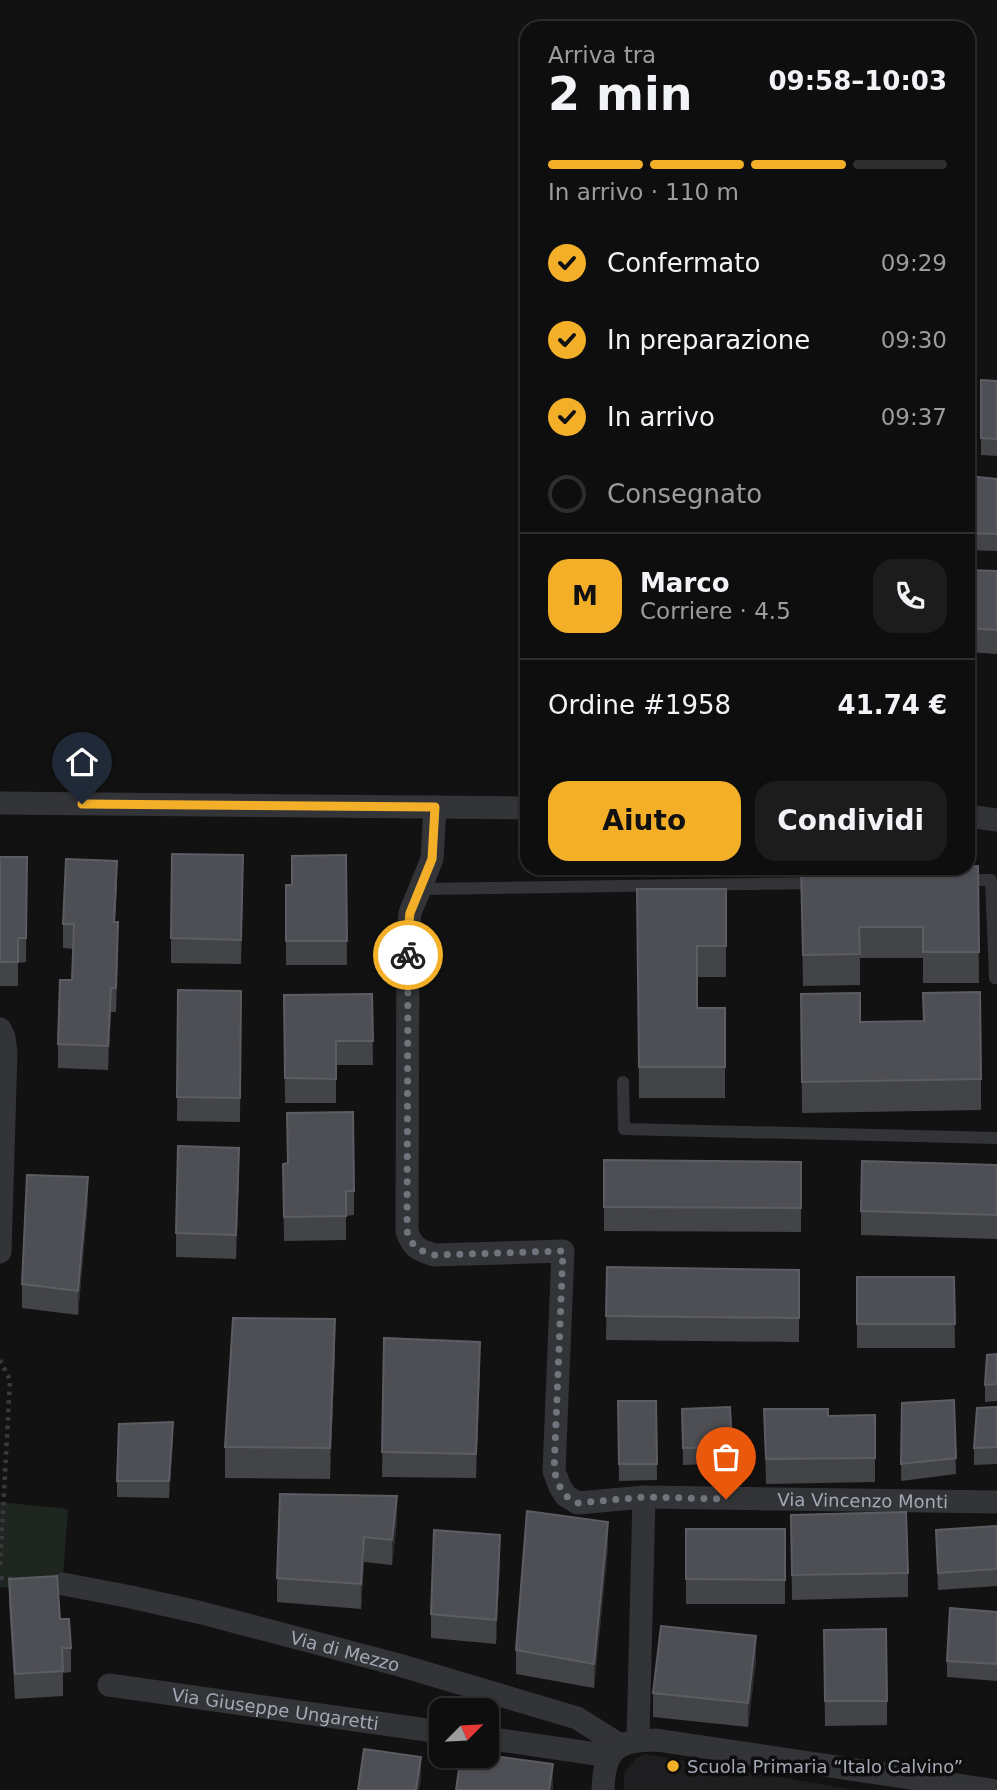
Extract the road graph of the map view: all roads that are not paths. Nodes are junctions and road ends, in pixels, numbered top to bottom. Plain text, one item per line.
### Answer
1 (0, 803) edge
2 (435, 807) junction
3 (520, 808) edge
4 (975, 817) edge
5 (997, 820) edge
6 (950, 880) edge
7 (824, 882) edge
8 (420, 889) junction
9 (995, 978) dead end
10 (0, 1030) edge
11 (623, 1082) dead end
12 (997, 1138) edge
13 (0, 1252) edge
14 (644, 1497) junction
15 (997, 1502) edge
16 (63, 1584) road end
17 (109, 1685) dead end
18 (429, 1730) edge
19 (499, 1739) edge
20 (623, 1747) junction
21 (603, 1790) edge
22 (991, 1790) edge

1 - 2 street
2 - 3 street
2 - 8 street, Via Vincenzo Monti
4 - 5 street
6 - 9 lane
7 - 8 lane
8 - 14 street, Via Vincenzo Monti
10 - 13 street
11 - 12 lane
14 - 15 street, Via Vincenzo Monti
14 - 20 street
16 - 20 street, Via di Mezzo
17 - 18 street, Via Giuseppe Ungaretti
19 - 20 street
20 - 21 street
20 - 22 street

